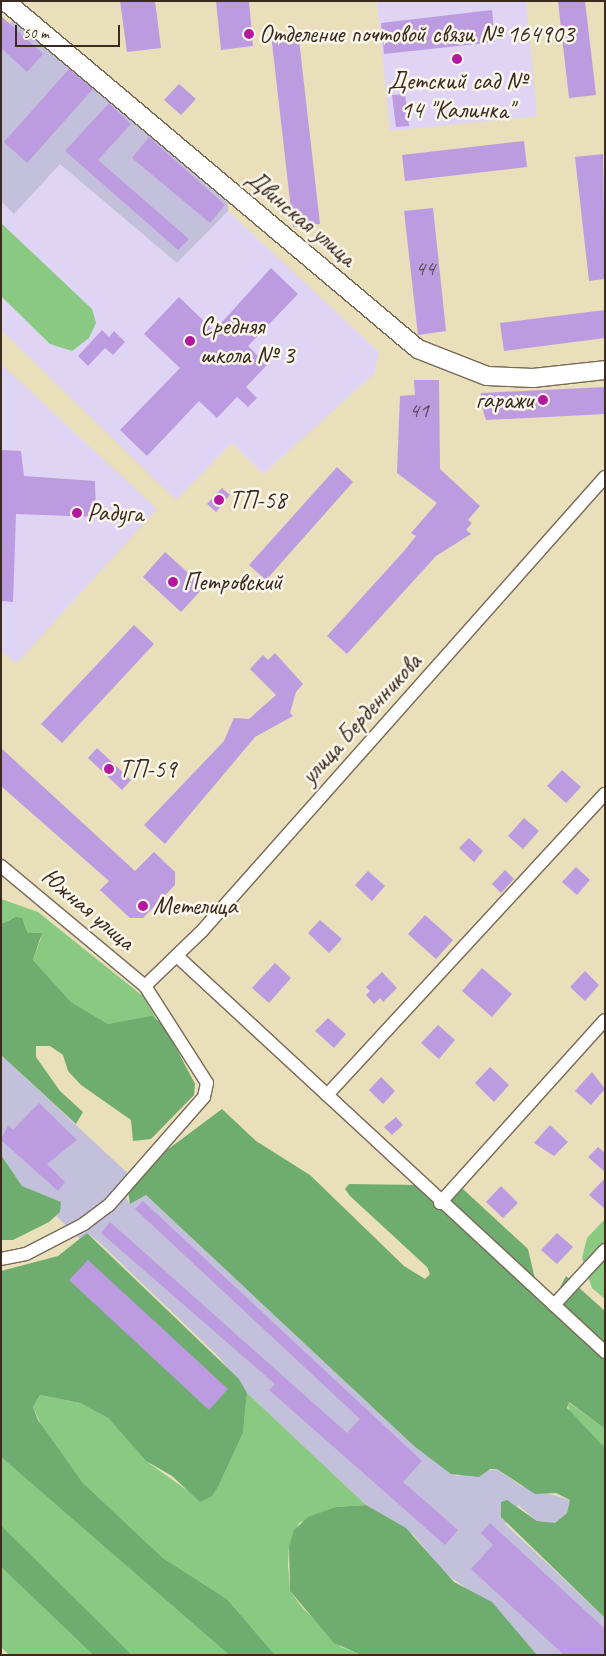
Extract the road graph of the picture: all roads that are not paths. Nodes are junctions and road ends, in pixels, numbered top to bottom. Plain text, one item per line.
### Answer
1 (5, 1) edge
2 (605, 370) edge
3 (605, 477) edge
4 (605, 794) edge
5 (1, 866) edge
6 (178, 957) junction
7 (146, 986) junction
8 (605, 1020) edge
9 (327, 1095) junction
10 (440, 1202) junction
11 (605, 1250) edge
12 (1, 1259) edge
13 (554, 1305) junction
14 (605, 1352) edge

1 - 2 street, Двинская улица
3 - 6 street, улица Берденникова
4 - 9 street
5 - 7 street, Южная улица
6 - 7 street, улица Берденникова
6 - 9 street
7 - 12 street, Южная улица
8 - 10 street
9 - 10 street
10 - 13 street
11 - 13 street
13 - 14 street

